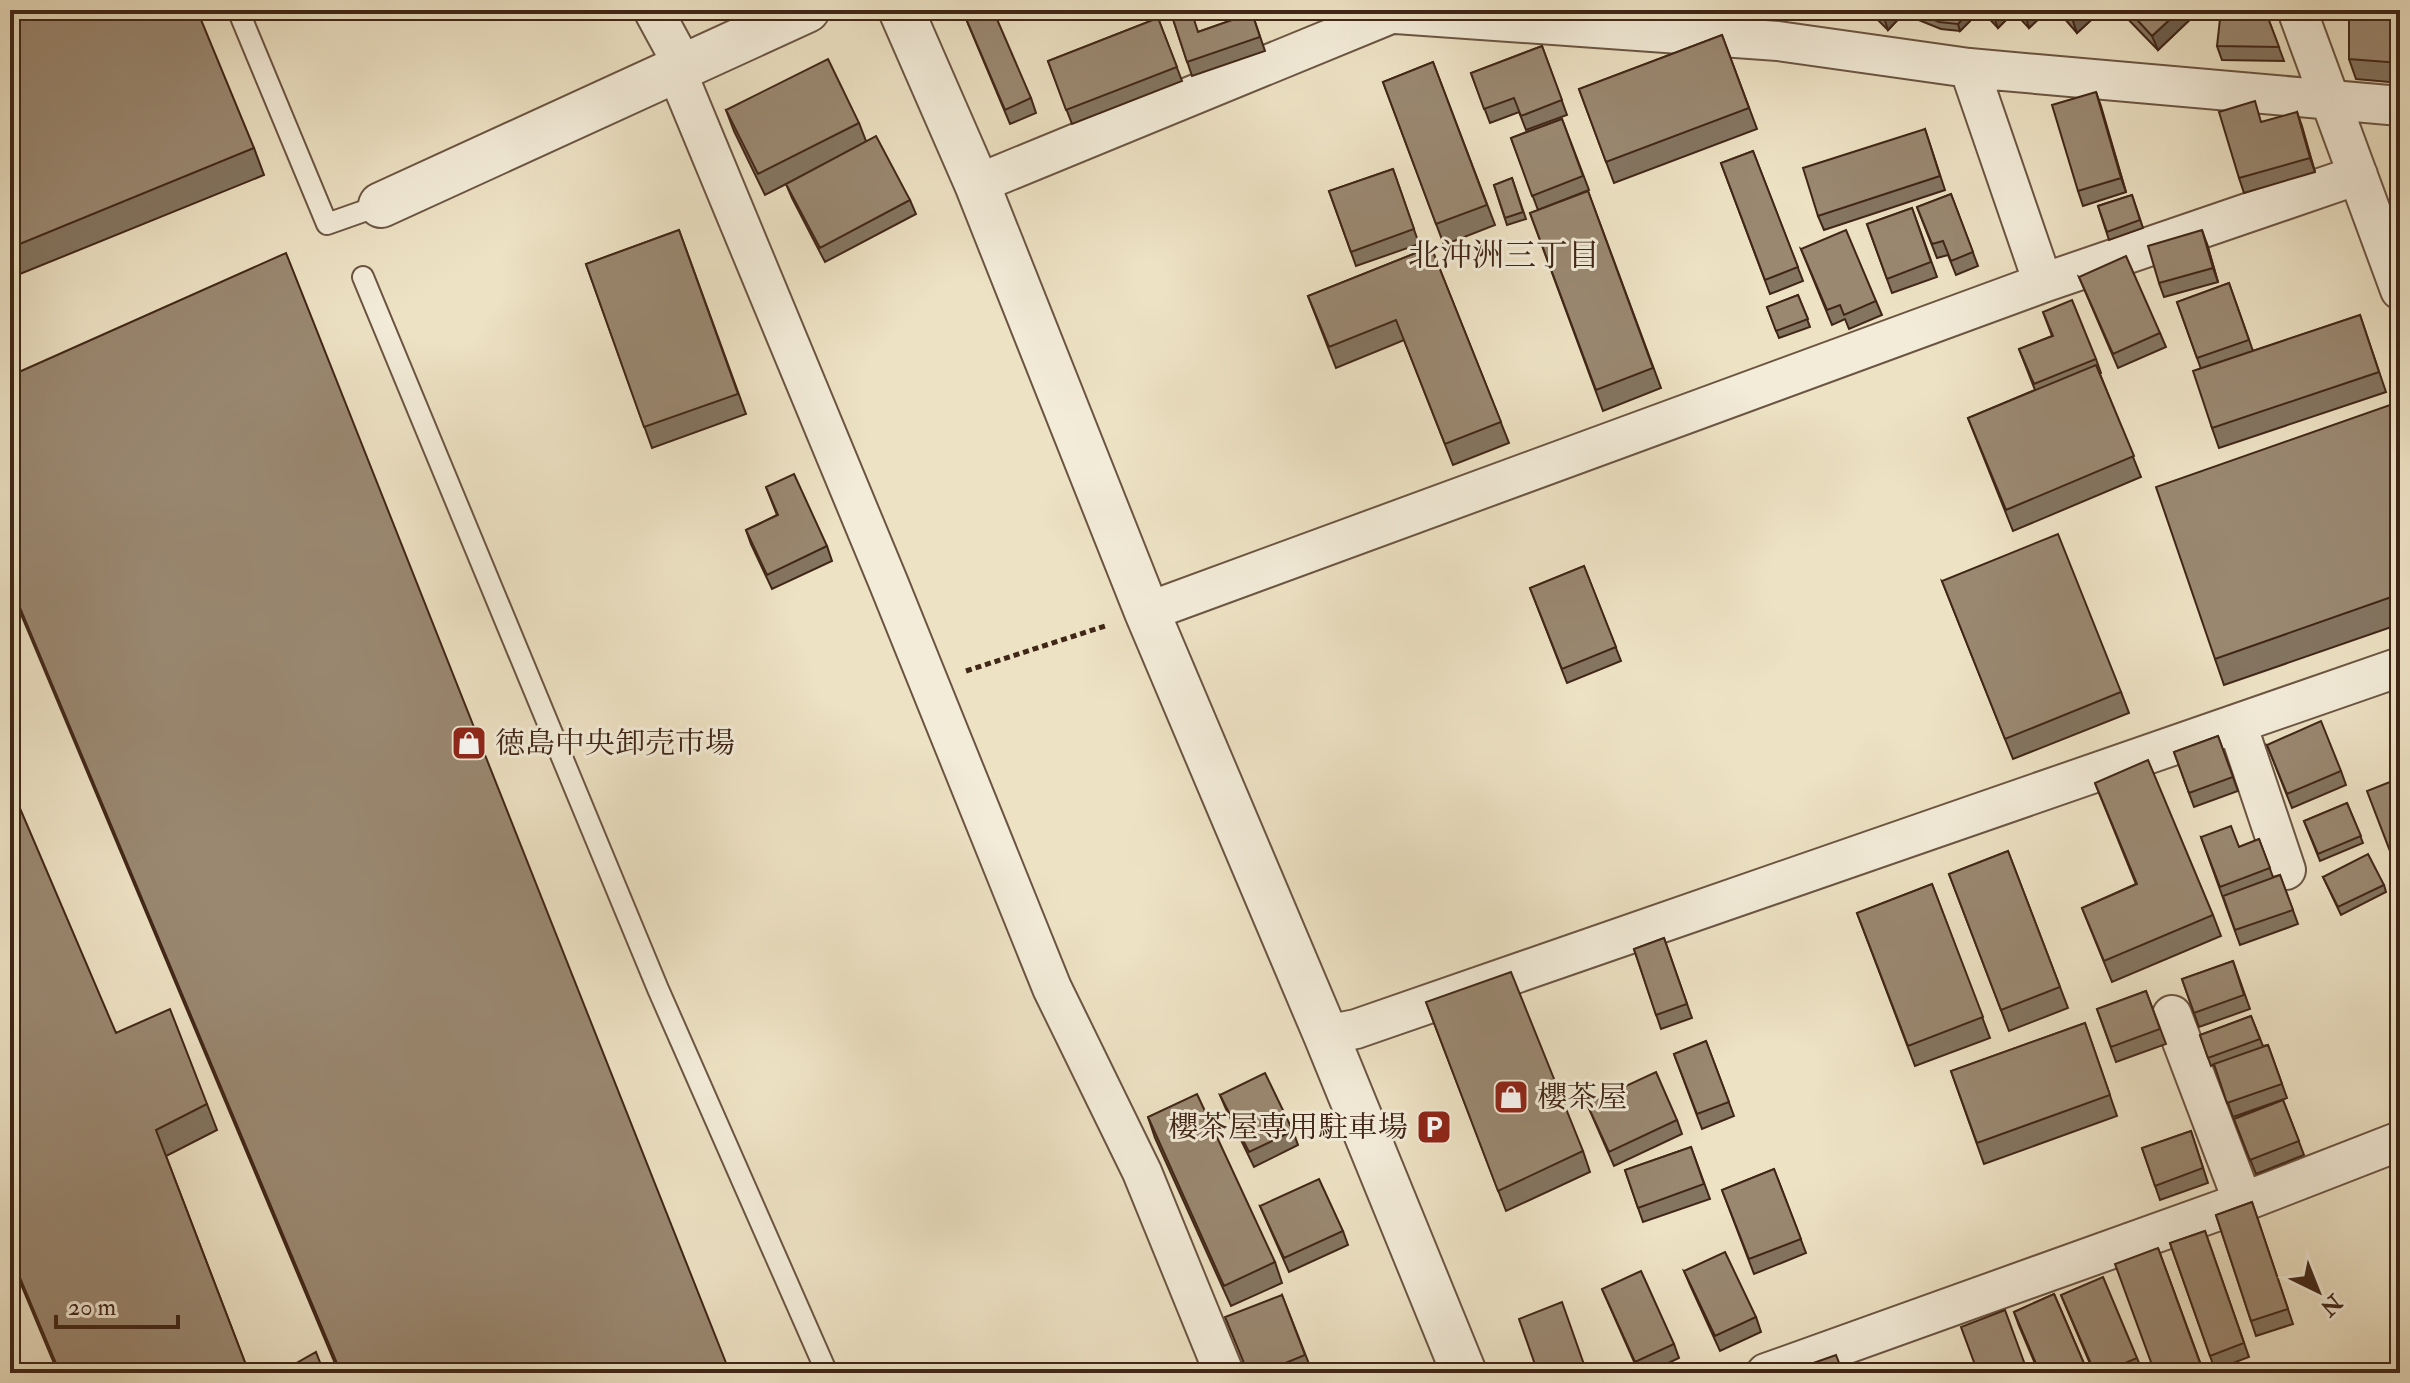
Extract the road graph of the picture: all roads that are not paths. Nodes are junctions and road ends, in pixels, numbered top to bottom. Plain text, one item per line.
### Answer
1 (238, 10) edge
2 (653, 10) edge
3 (807, 10) edge
4 (901, 10) edge
5 (1339, 10) edge
6 (1750, 10) edge
7 (2297, 10) edge
8 (1388, 15) junction
9 (1778, 41) junction
10 (1969, 68) junction
11 (680, 69) junction
12 (2331, 102) junction
13 (2400, 106) edge
14 (2358, 175) junction
15 (977, 184) junction
16 (381, 205) joint
17 (363, 277) dead end
18 (2043, 283) junction
19 (2400, 290) edge
20 (1147, 612) junction
21 (2400, 667) edge
22 (2237, 724) junction
23 (2286, 870) dead end
24 (2172, 1015) dead end
25 (1326, 1035) junction
26 (2400, 1141) edge
27 (2243, 1202) junction
28 (827, 1373) edge
29 (1224, 1373) edge
30 (1464, 1373) edge
31 (1766, 1373) edge

1 - 16 lane
2 - 11 street
3 - 11 street
4 - 15 street
5 - 8 street
6 - 9 street
7 - 12 street
8 - 9 street
8 - 15 street
9 - 10 street
10 - 12 street
10 - 18 street
11 - 16 street
11 - 29 street
12 - 13 street
12 - 14 street
14 - 18 street
14 - 19 street
15 - 20 street
17 - 28 lane
18 - 20 street
20 - 25 street
21 - 22 street
22 - 23 street
22 - 25 street
24 - 27 street
25 - 30 street
26 - 27 street
27 - 31 street

